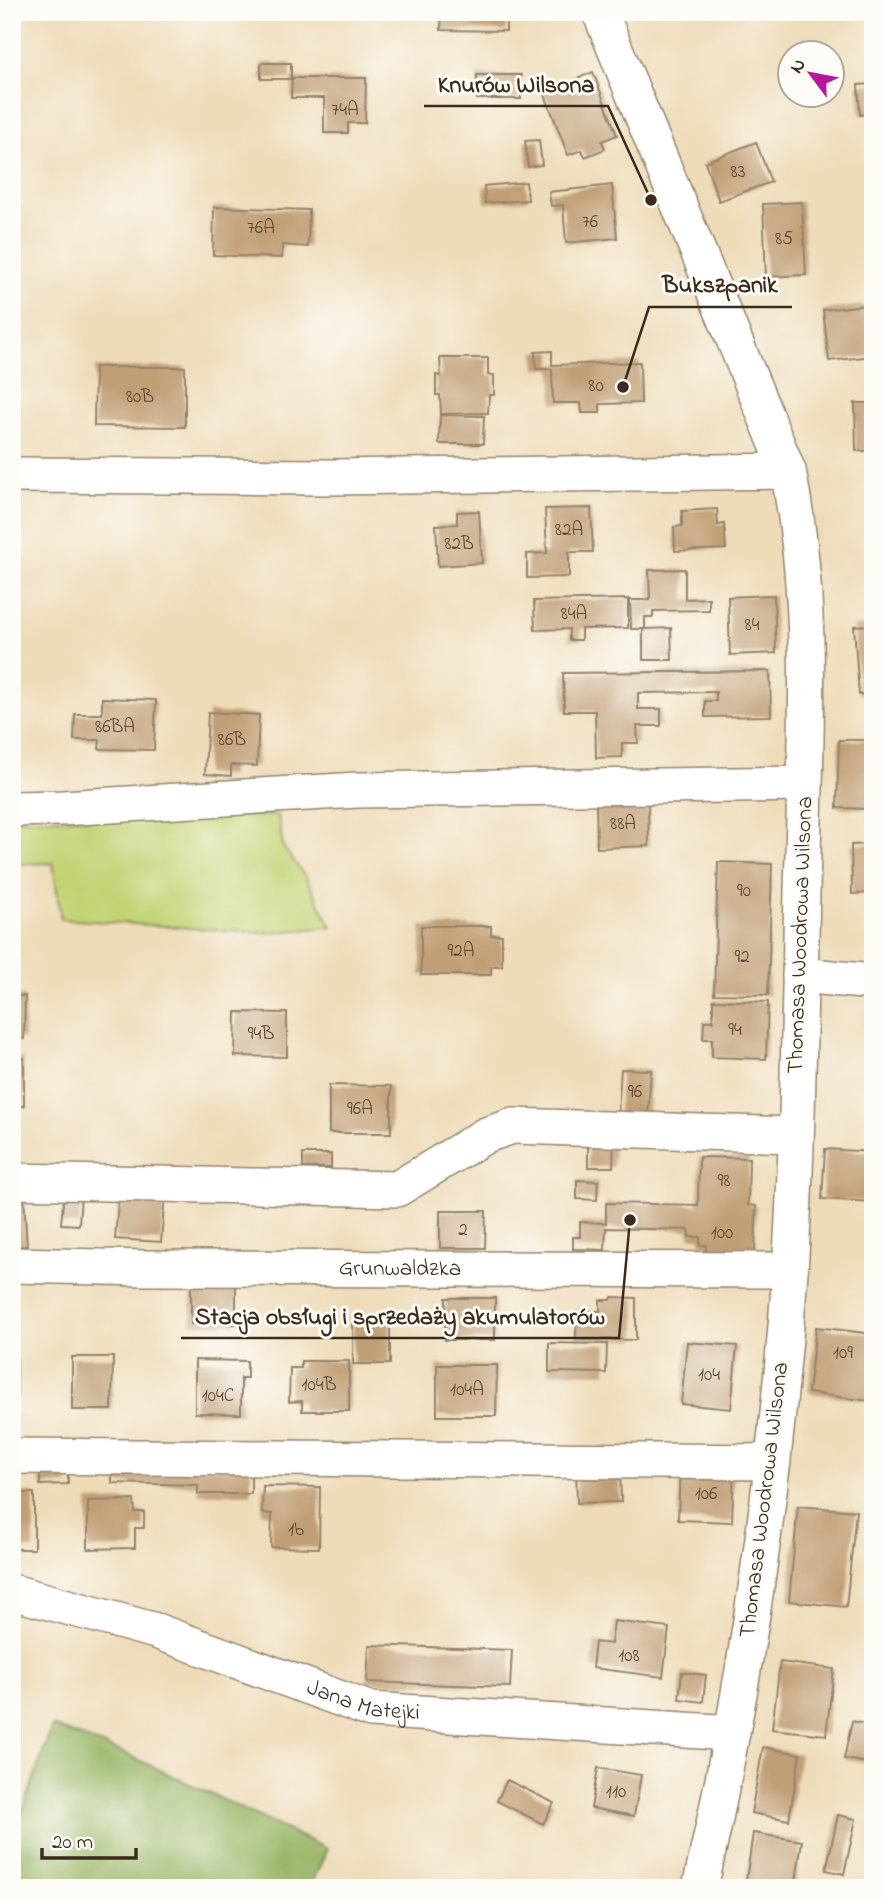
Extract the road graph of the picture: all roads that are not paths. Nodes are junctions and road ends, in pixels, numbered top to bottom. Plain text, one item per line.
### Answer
1 (600, 12) edge
2 (788, 471) junction
3 (12, 475) edge
4 (805, 784) junction
5 (12, 809) edge
6 (800, 975) junction
7 (873, 982) edge
8 (795, 1135) junction
9 (12, 1181) edge
10 (12, 1265) edge
11 (790, 1270) junction
12 (12, 1456) edge
13 (773, 1462) junction
14 (12, 1591) edge
15 (732, 1734) junction
16 (700, 1888) edge

1 - 2 street, Thomasa Woodrowa Wilsona
2 - 3 street
2 - 4 street, Thomasa Woodrowa Wilsona
4 - 5 street
4 - 6 street, Thomasa Woodrowa Wilsona
6 - 7 street
6 - 8 street, Thomasa Woodrowa Wilsona
8 - 9 street
8 - 11 street, Thomasa Woodrowa Wilsona
10 - 11 street, Grunwaldzka
11 - 13 street, Thomasa Woodrowa Wilsona
12 - 13 street
13 - 15 street, Thomasa Woodrowa Wilsona
14 - 15 street, Jana Matejki
15 - 16 street, Thomasa Woodrowa Wilsona

